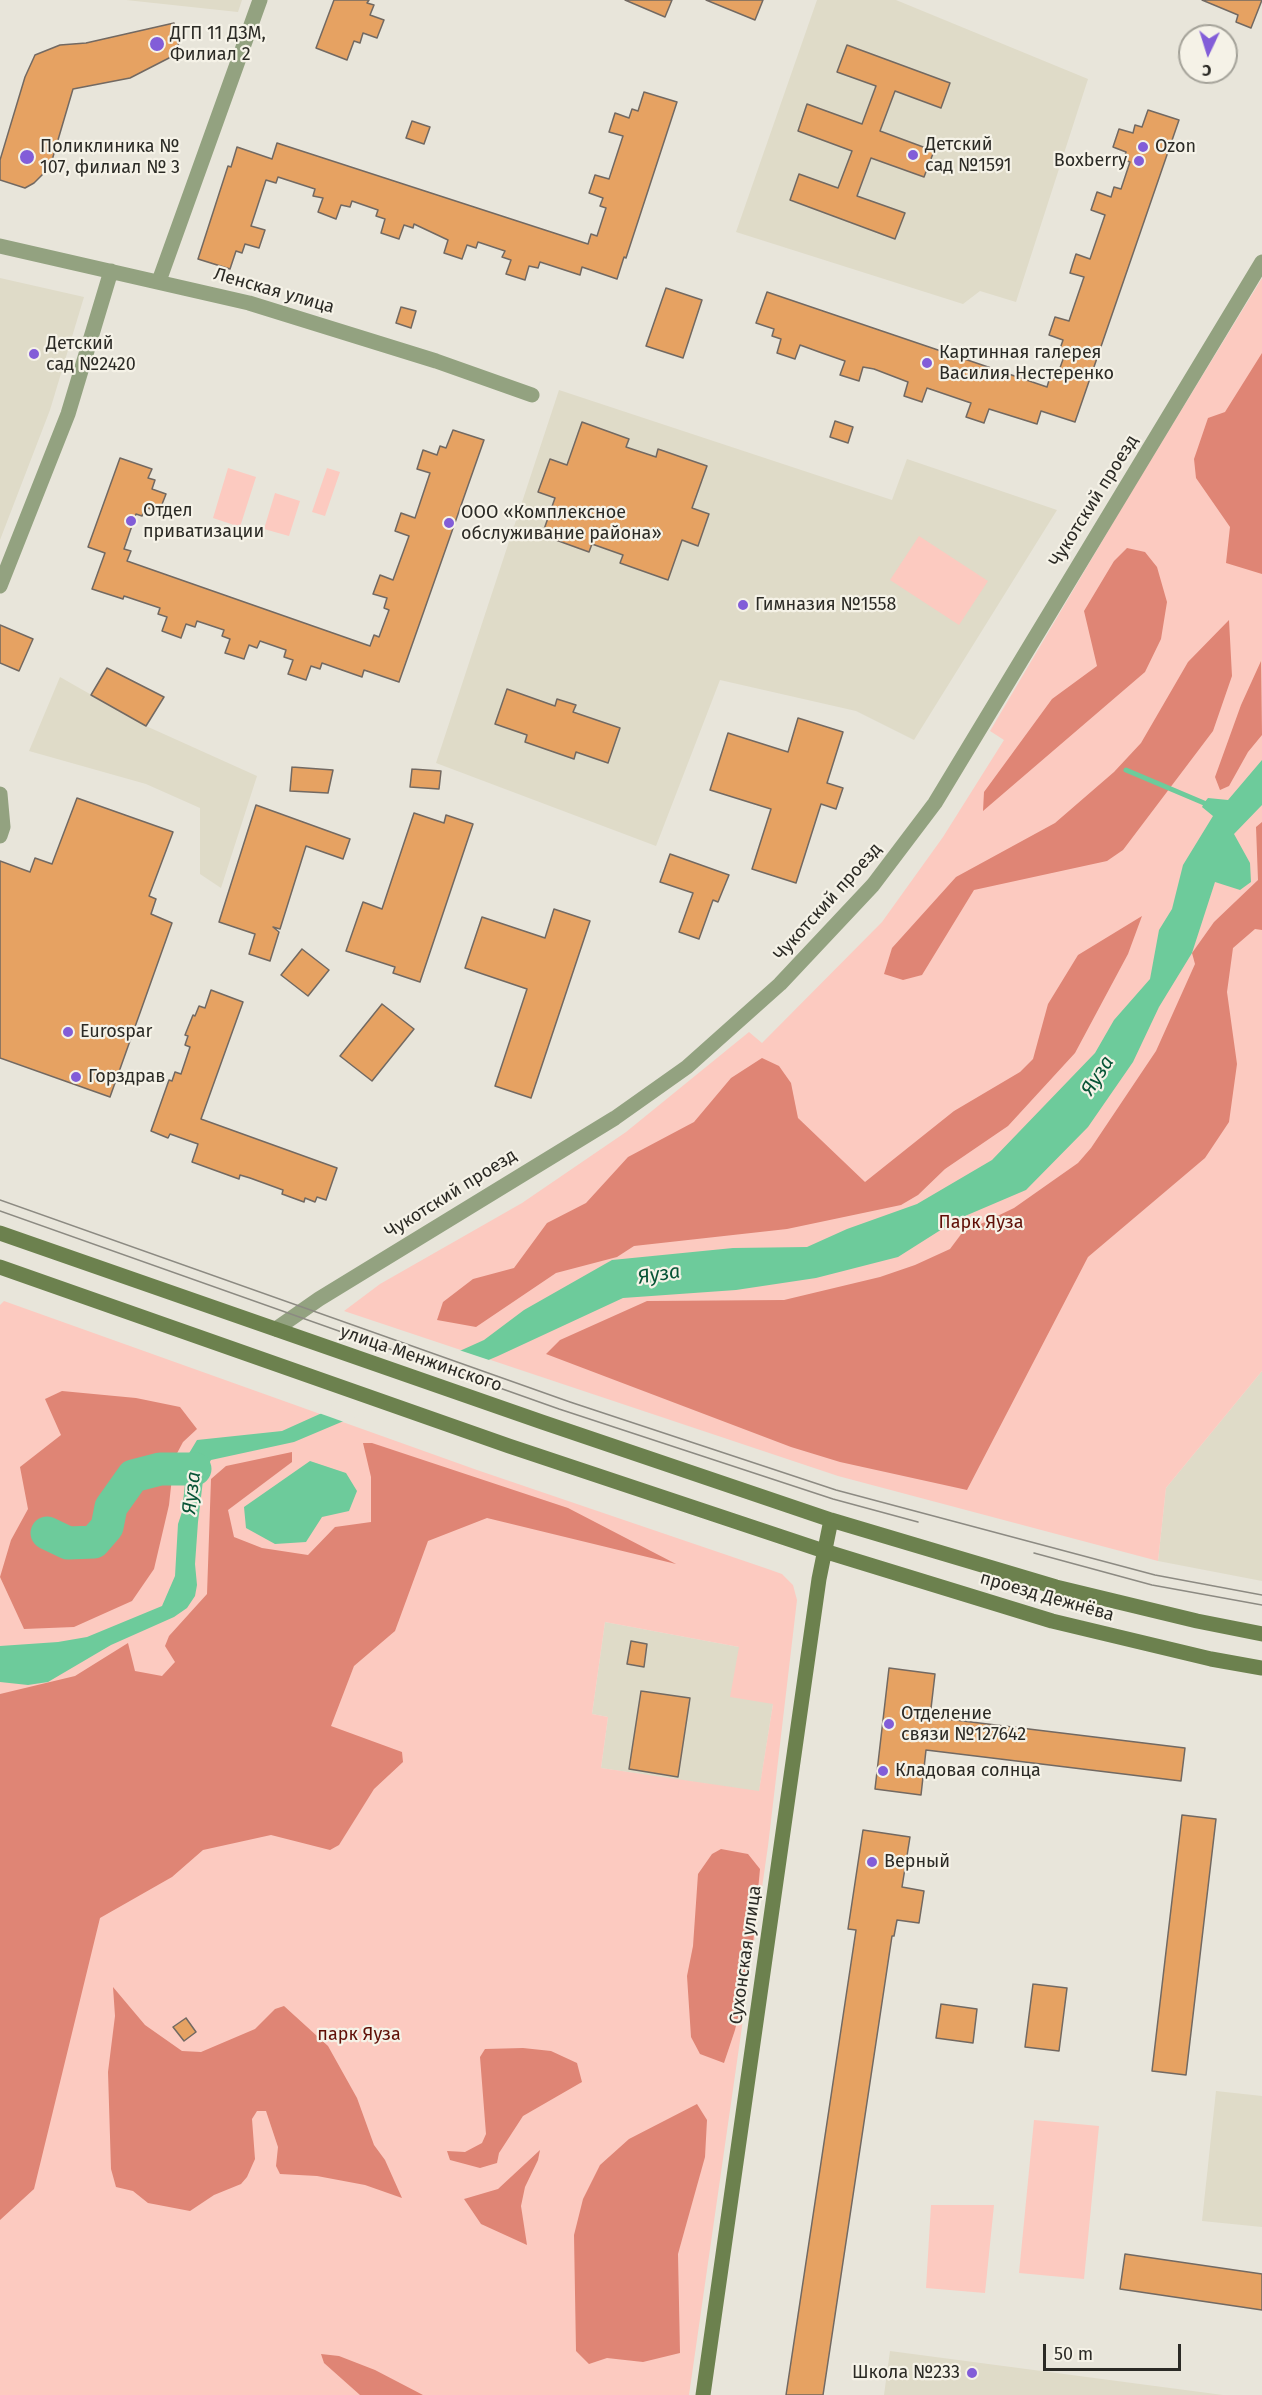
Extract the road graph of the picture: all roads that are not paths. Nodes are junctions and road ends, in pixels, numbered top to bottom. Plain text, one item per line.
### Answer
1 (260, 0) edge
2 (0, 246) edge
3 (1262, 262) edge
4 (111, 271) junction
5 (159, 281) junction
6 (532, 395) dead end
7 (0, 586) edge
8 (0, 794) edge
9 (0, 836) edge
10 (0, 1233) edge
11 (1, 1270) edge
12 (276, 1329) junction
13 (831, 1520) junction
14 (824, 1551) junction
15 (1262, 1634) edge
16 (1262, 1668) edge
17 (703, 2395) edge

1 - 5 street
2 - 4 street, Ленская улица
3 - 12 street, Чукотский проезд
4 - 5 street, Ленская улица
4 - 7 street
5 - 6 street, Ленская улица
8 - 9 street
10 - 12 main road, улица Менжинского
11 - 14 main road
12 - 13 main road, улица Менжинского
13 - 14 main road, Сухонская улица
13 - 15 main road, проезд Дежнёва
14 - 16 main road, проезд Дежнёва
14 - 17 main road, Сухонская улица

